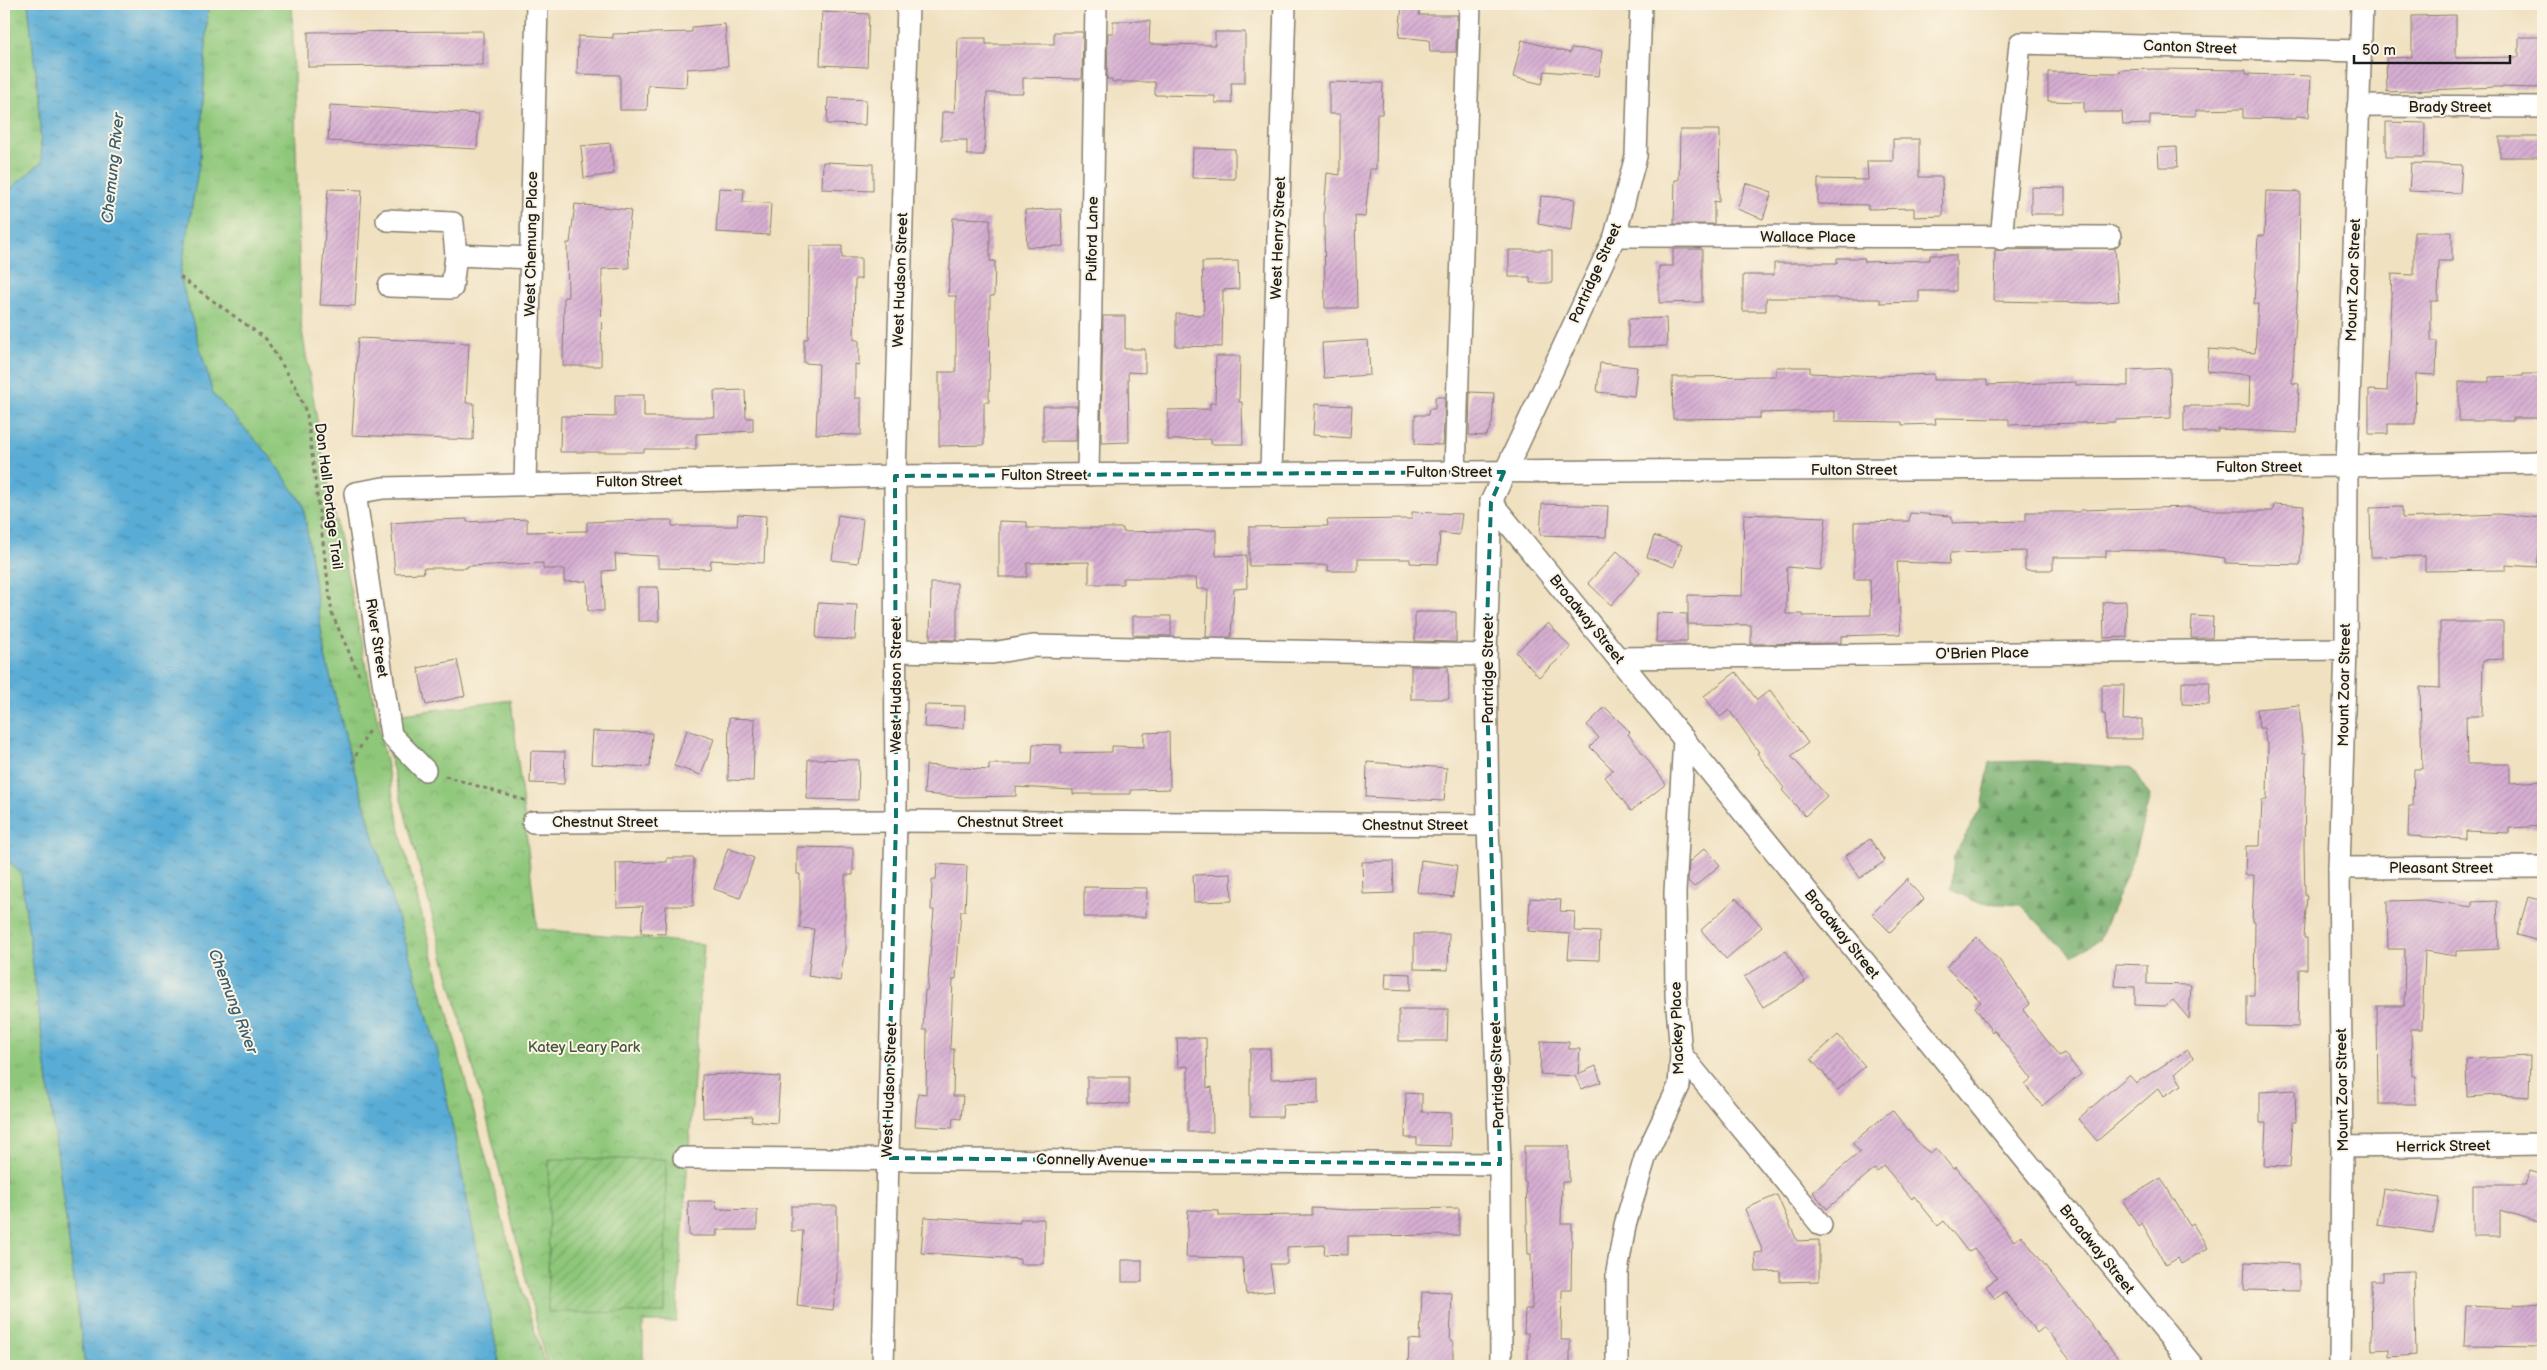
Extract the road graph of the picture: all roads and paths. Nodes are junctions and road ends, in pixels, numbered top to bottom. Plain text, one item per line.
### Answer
1 (537, 4) edge
2 (908, 4) edge
3 (1096, 4) edge
4 (1285, 4) edge
5 (1470, 4) edge
6 (1641, 4) edge
7 (2362, 4) edge
8 (2360, 52) junction
9 (2358, 106) junction
10 (2543, 107) edge
11 (387, 220) dead end
12 (1615, 236) junction
13 (2001, 238) junction
14 (2110, 238) dead end
15 (456, 255) junction
16 (531, 258) junction
17 (180, 277) dead end
18 (390, 286) dead end
19 (2543, 462) edge
20 (2347, 466) junction
21 (1455, 471) junction
22 (1271, 472) junction
23 (1504, 472) junction
24 (1088, 475) junction
25 (895, 476) junction
26 (526, 484) junction
27 (355, 493) joint
28 (1492, 502) junction
29 (2346, 649) junction
30 (895, 651) junction
31 (1486, 655) junction
32 (1618, 658) junction
33 (362, 686) dead end
34 (369, 729) dead end
35 (1684, 739) junction
36 (352, 763) dead end
37 (425, 770) joint
38 (896, 821) junction
39 (533, 822) joint
40 (1488, 825) junction
41 (2543, 867) edge
42 (2339, 868) junction
43 (1681, 1054) junction
44 (2543, 1144) edge
45 (2342, 1147) junction
46 (684, 1158) dead end
47 (887, 1158) junction
48 (1500, 1164) junction
49 (1821, 1225) dead end
50 (883, 1366) edge
51 (1501, 1366) edge
52 (1617, 1366) edge
53 (2193, 1366) edge
54 (2340, 1366) edge

1 - 16 street, West Chemung Place
2 - 25 street, West Hudson Street
3 - 24 street, Pulford Lane
4 - 22 street, West Henry Street
5 - 21 street
6 - 12 street, Partridge Street
7 - 8 street, Mount Zoar Street
8 - 9 street, Mount Zoar Street
8 - 13 street, Canton Street
9 - 10 street, Brady Street
9 - 20 street, Mount Zoar Street
11 - 15 street
12 - 13 street, Wallace Place
12 - 23 street, Partridge Street
13 - 14 street, Wallace Place
15 - 16 street
15 - 18 street
16 - 26 street, West Chemung Place
17 - 33 path, Don Hall Portage Trail
19 - 20 street, Fulton Street
20 - 23 street, Fulton Street
20 - 29 street, Mount Zoar Street
21 - 22 street, Fulton Street
21 - 23 street, Fulton Street
22 - 24 street, Fulton Street
23 - 28 street, Partridge Street
24 - 25 street, Fulton Street
25 - 26 street, Fulton Street
25 - 30 street, West Hudson Street
26 - 27 street, Fulton Street
27 - 37 street, River Street
28 - 31 street, Partridge Street
28 - 32 street, Broadway Street
29 - 32 street, O'Brien Place
29 - 42 street, Mount Zoar Street
30 - 31 street
30 - 38 street, West Hudson Street
31 - 40 street, Partridge Street
32 - 35 street, Broadway Street
34 - 36 path
35 - 43 street, Mackey Place
35 - 53 street, Broadway Street
37 - 39 path
38 - 39 street, Chestnut Street
38 - 40 street, Chestnut Street
38 - 47 street, West Hudson Street
40 - 48 street, Partridge Street
41 - 42 street, Pleasant Street
42 - 45 street, Mount Zoar Street
43 - 49 street
43 - 52 street, Mackey Place
44 - 45 street, Herrick Street
45 - 54 street, Mount Zoar Street
46 - 47 street, Connelly Avenue
47 - 48 street, Connelly Avenue
47 - 50 street, West Hudson Street
48 - 51 street, Partridge Street

